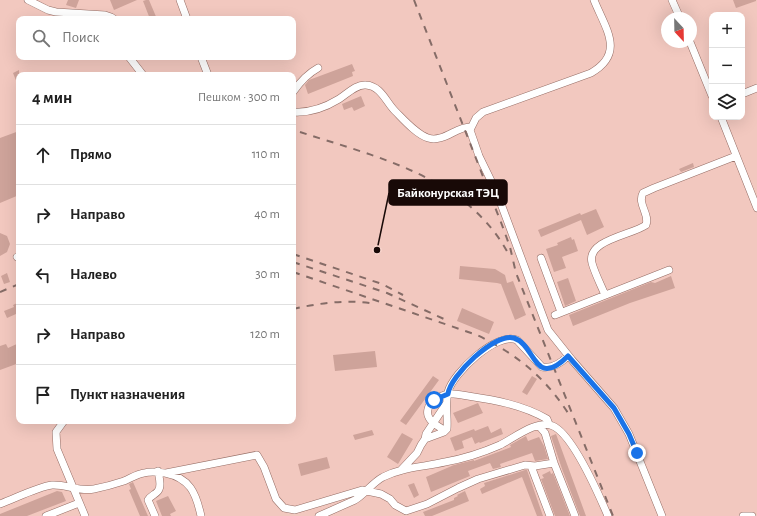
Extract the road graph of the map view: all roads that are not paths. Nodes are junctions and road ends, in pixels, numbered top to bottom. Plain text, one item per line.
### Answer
1 (28, 0) edge
2 (180, 0) edge
3 (594, 0) edge
4 (672, 0) edge
5 (677, 12) edge
6 (108, 16) edge
7 (186, 16) edge
8 (692, 48) edge
9 (132, 60) edge
10 (202, 60) edge
11 (318, 68) dead end
12 (141, 72) edge
13 (207, 72) edge
14 (296, 88) edge
15 (757, 88) edge
16 (709, 89) edge
17 (745, 93) edge
18 (296, 112) edge
19 (721, 120) edge
20 (471, 126) junction
21 (736, 156) junction
22 (757, 208) edge
23 (541, 258) dead end
24 (669, 270) dead end
25 (605, 295) junction
26 (568, 356) junction
27 (448, 394) junction
28 (446, 404) junction
29 (433, 422) junction
30 (62, 424) edge
31 (549, 424) junction
32 (539, 426) junction
33 (445, 431) junction
34 (425, 439) junction
35 (554, 463) junction
36 (531, 466) junction
37 (400, 470) junction
38 (158, 472) junction
39 (166, 473) junction
40 (74, 489) junction
41 (365, 491) junction
42 (79, 503) junction
43 (0, 504) edge
44 (46, 516) edge
45 (85, 516) edge
46 (155, 516) edge
47 (201, 516) edge
48 (319, 516) edge
49 (550, 516) edge
50 (575, 516) edge
51 (608, 516) edge
52 (662, 516) edge
53 (743, 516) edge
54 (752, 516) edge

1 - 6 street
2 - 7 street
3 - 20 street
4 - 5 street
8 - 16 street
9 - 12 street
10 - 13 street
11 - 14 street
15 - 17 street
18 - 20 street
19 - 21 street
20 - 26 street
21 - 22 street
21 - 25 street
23 - 25 street
24 - 25 street
26 - 27 street
26 - 52 street
27 - 28 street
27 - 29 street
27 - 31 street
28 - 29 street
28 - 33 street
29 - 33 street
29 - 34 street
30 - 40 street
31 - 32 street
31 - 51 street
32 - 35 street
32 - 37 street
33 - 34 street
34 - 37 street
35 - 36 street
35 - 50 street
36 - 41 street
36 - 49 street
37 - 41 street
38 - 39 street
38 - 40 street
38 - 46 street
39 - 41 street
39 - 47 street
40 - 42 street
40 - 43 street
41 - 48 street
42 - 44 street
42 - 45 street
53 - 54 street

